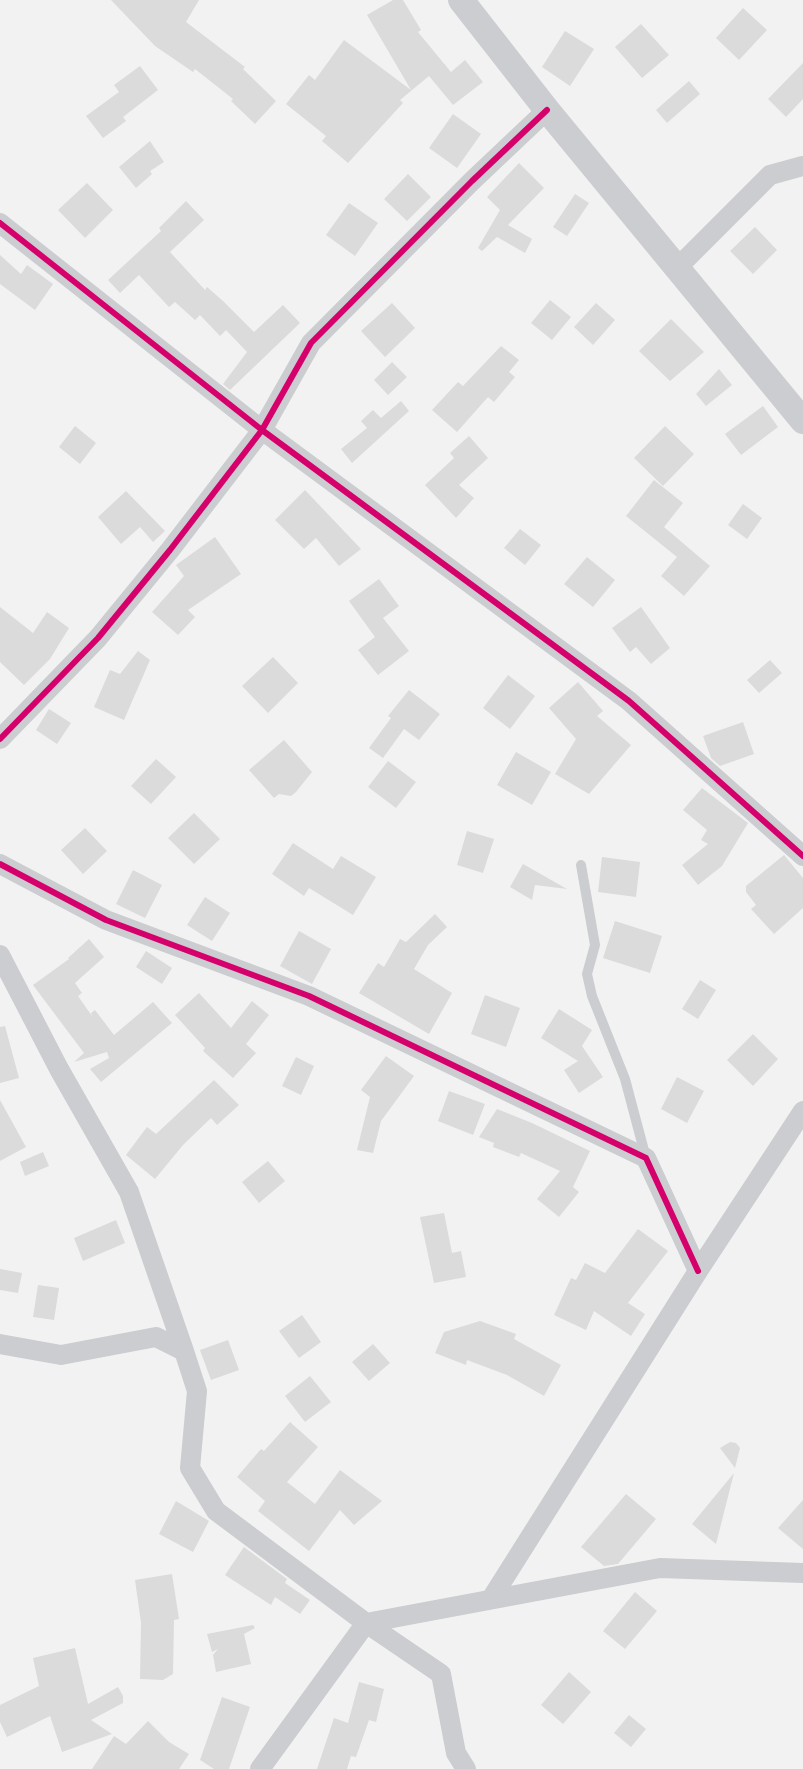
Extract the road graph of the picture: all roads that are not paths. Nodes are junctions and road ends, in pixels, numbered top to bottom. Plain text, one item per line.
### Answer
1 (461, 0) edge
2 (547, 110) junction
3 (803, 166) edge
4 (0, 223) edge
5 (676, 269) junction
6 (803, 421) edge
7 (262, 430) junction
8 (0, 739) edge
9 (803, 856) edge
10 (0, 864) edge
11 (581, 865) dead end
12 (0, 955) edge
13 (803, 1111) edge
14 (646, 1158) junction
15 (698, 1270) junction
16 (0, 1344) edge
17 (183, 1351) junction
18 (803, 1573) edge
19 (491, 1599) junction
20 (366, 1623) junction
21 (260, 1769) edge
22 (466, 1769) edge

1 - 2 street
2 - 5 street
2 - 7 street
3 - 5 street
4 - 7 street
5 - 6 street
7 - 8 street
7 - 9 street
10 - 14 street
11 - 14 lane
12 - 17 street
13 - 15 street
14 - 15 street
15 - 19 street
16 - 17 street
17 - 20 street
18 - 19 street
19 - 20 street
20 - 21 street
20 - 22 street

